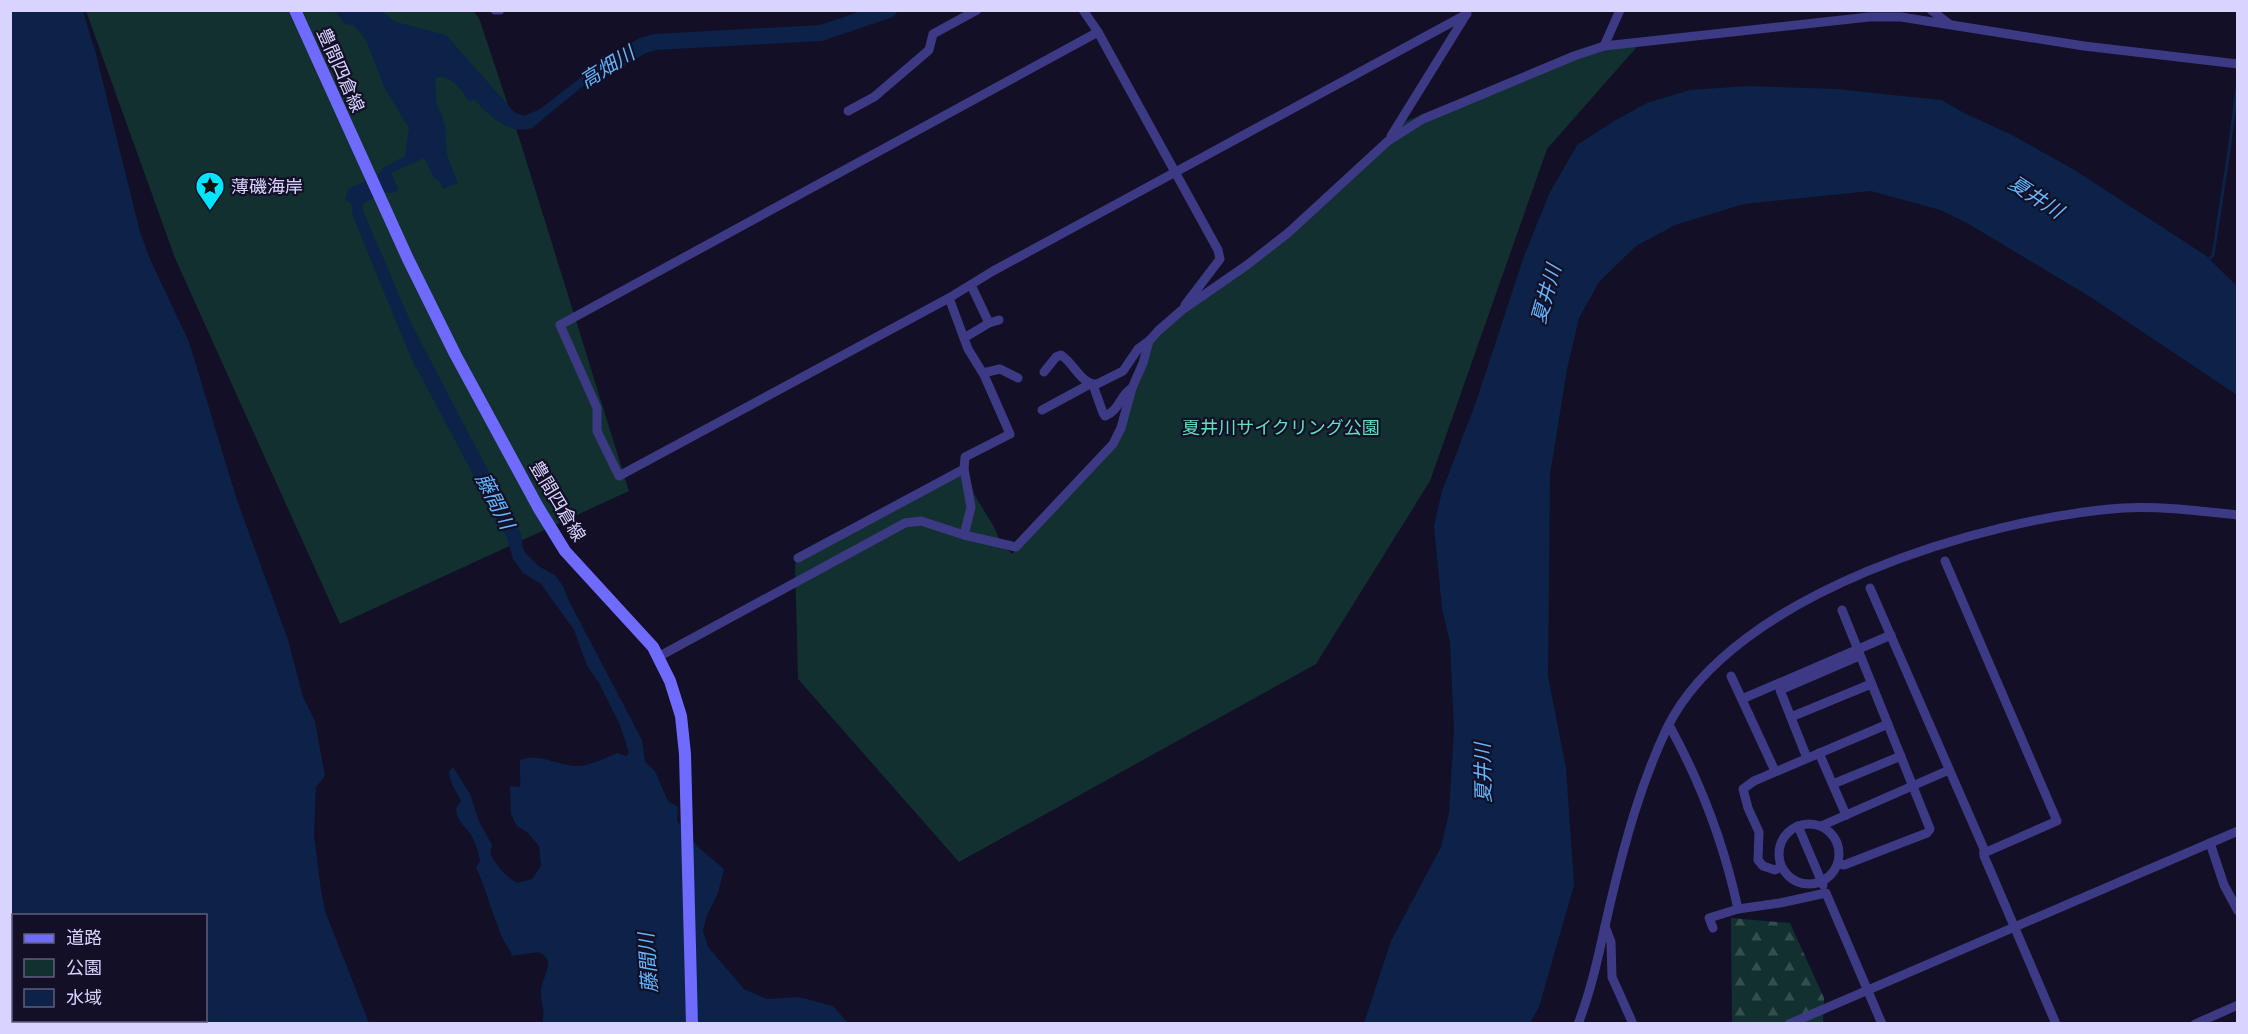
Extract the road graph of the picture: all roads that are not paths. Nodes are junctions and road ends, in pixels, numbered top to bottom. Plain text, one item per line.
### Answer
1 (295, 10) edge
2 (976, 10) edge
3 (1083, 10) edge
4 (1620, 10) edge
5 (1931, 10) edge
6 (1468, 12) edge
7 (1950, 25) junction
8 (1098, 32) junction
9 (1604, 46) junction
10 (2238, 64) edge
11 (848, 111) dead end
12 (1388, 141) junction
13 (1177, 172) junction
14 (971, 285) junction
15 (949, 298) junction
16 (1182, 310) junction
17 (999, 320) dead end
18 (989, 323) junction
19 (964, 338) junction
20 (1149, 341) junction
21 (1044, 372) dead end
22 (982, 373) junction
23 (1018, 378) dead end
24 (1091, 384) junction
25 (1132, 388) junction
26 (1042, 410) dead end
27 (964, 469) junction
28 (2238, 515) edge
29 (964, 535) junction
30 (798, 558) dead end
31 (1945, 561) dead end
32 (1870, 588) dead end
33 (1842, 610) dead end
34 (1891, 635) junction
35 (1858, 653) junction
36 (658, 657) junction
37 (1731, 676) dead end
38 (1871, 684) junction
39 (1743, 699) junction
40 (1791, 717) junction
41 (1888, 724) junction
42 (1669, 725) junction
43 (1819, 753) junction
44 (1901, 756) junction
45 (1807, 758) junction
46 (1949, 770) junction
47 (1775, 771) junction
48 (1833, 784) junction
49 (1913, 785) junction
50 (1846, 815) junction
51 (1798, 826) junction
52 (1821, 826) junction
53 (2238, 831) edge
54 (2210, 843) junction
55 (1984, 853) junction
56 (1838, 864) junction
57 (1781, 867) junction
58 (1822, 882) junction
59 (1826, 893) junction
60 (1738, 909) junction
61 (2238, 911) edge
62 (1605, 926) junction
63 (2015, 927) junction
64 (1713, 928) dead end
65 (1868, 990) junction
66 (2238, 1005) edge
67 (692, 1023) edge
68 (1578, 1023) edge
69 (1633, 1023) edge
70 (1789, 1023) edge
71 (1882, 1023) edge
72 (2056, 1023) edge
73 (2195, 1023) edge

1 - 36 main road, 豊間四倉線
2 - 11 street
3 - 8 street
4 - 9 street
5 - 7 street
6 - 12 street
6 - 13 street
7 - 9 street
7 - 10 street
8 - 13 street
8 - 15 street
9 - 12 street
12 - 16 street
13 - 14 street
13 - 16 street
14 - 15 street
14 - 18 street
15 - 19 street
16 - 20 street
17 - 18 street
18 - 19 street
19 - 22 street
20 - 24 street
20 - 25 street
21 - 24 street
22 - 23 street
22 - 27 street
24 - 25 street
24 - 26 street
25 - 29 street
27 - 29 street
27 - 30 street
28 - 42 street
29 - 36 street
31 - 55 street
32 - 34 street
33 - 35 street
34 - 35 street
34 - 46 street
35 - 38 street
35 - 39 street
35 - 40 street
36 - 67 main road, 豊間四倉線
37 - 39 street
38 - 40 street
38 - 41 street
39 - 47 street
40 - 45 street
41 - 43 street
41 - 44 street
42 - 60 street
42 - 62 street
43 - 45 street
43 - 48 street
44 - 48 street
44 - 49 street
45 - 47 street
46 - 49 street
46 - 55 street
47 - 57 street
48 - 50 street
49 - 50 street
49 - 56 street
50 - 52 street
51 - 52 street
51 - 57 street
51 - 58 street
52 - 56 street
53 - 54 street
54 - 61 street
54 - 63 street
55 - 63 street
56 - 58 street
57 - 58 street
58 - 59 street
59 - 60 street
59 - 65 street
60 - 64 street
62 - 68 street
62 - 69 street
63 - 65 street
63 - 72 street
65 - 70 street
65 - 71 street
66 - 73 street

